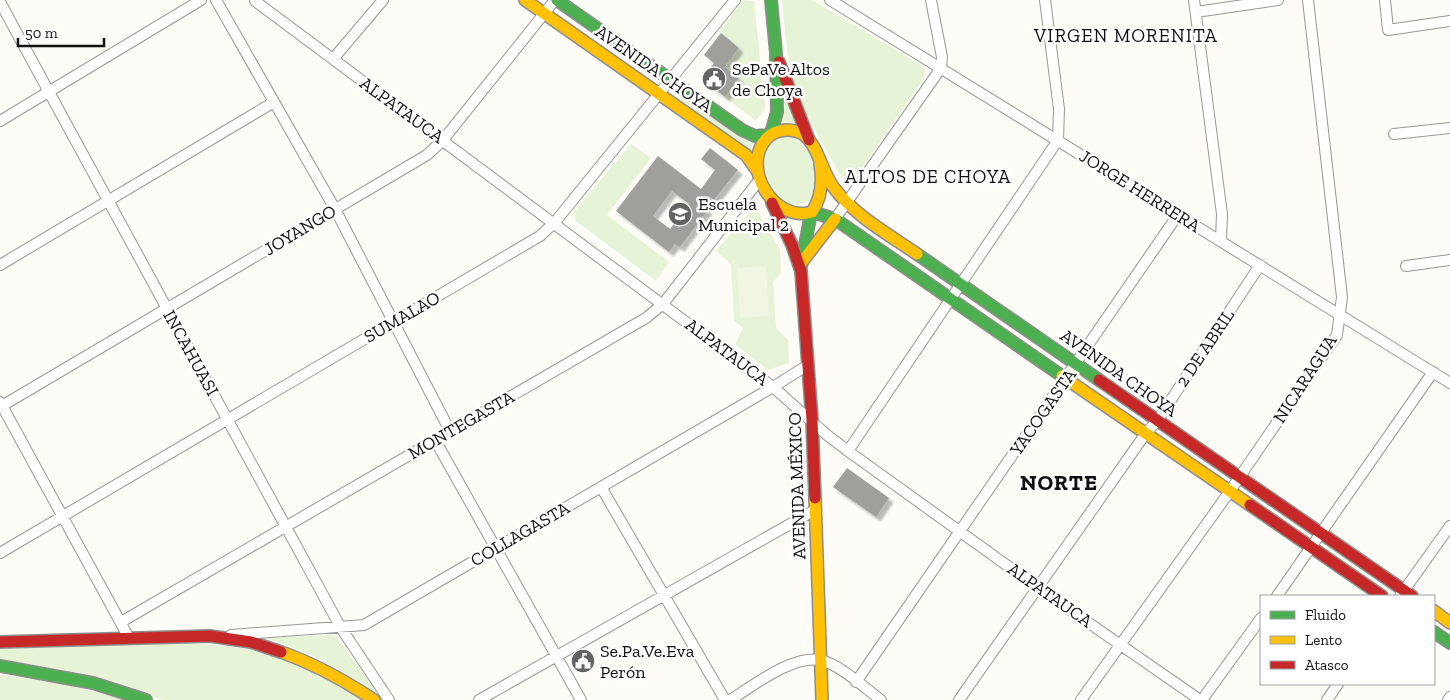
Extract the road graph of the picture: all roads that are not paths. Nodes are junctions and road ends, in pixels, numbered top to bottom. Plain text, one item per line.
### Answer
1 (201, 0) edge
2 (216, 0) edge
3 (255, 0) edge
4 (383, 0) edge
5 (525, 0) edge
6 (556, 0) edge
7 (736, 0) edge
8 (771, 0) edge
9 (830, 0) edge
10 (931, 0) edge
11 (1045, 0) edge
12 (1194, 0) edge
13 (1278, 0) edge
14 (1308, 0) edge
15 (1385, 0) edge
16 (0, 2) edge
17 (1196, 12) junction
18 (545, 14) junction
19 (1450, 21) edge
20 (776, 53) junction
21 (333, 59) junction
22 (940, 68) junction
23 (670, 79) junction
24 (49, 92) junction
25 (659, 94) junction
26 (274, 102) junction
27 (0, 121) edge
28 (1450, 128) edge
29 (770, 134) junction
30 (1394, 134) dead end
31 (443, 140) junction
32 (809, 140) junction
33 (1058, 140) junction
34 (820, 164) junction
35 (759, 176) junction
36 (108, 200) junction
37 (772, 203) junction
38 (846, 203) junction
39 (335, 210) junction
40 (811, 213) junction
41 (1177, 216) junction
42 (835, 219) junction
43 (555, 222) junction
44 (1220, 241) junction
45 (1450, 260) edge
46 (0, 265) edge
47 (1260, 265) junction
48 (1406, 266) dead end
49 (801, 267) junction
50 (960, 285) junction
51 (950, 298) junction
52 (663, 304) junction
53 (167, 309) junction
54 (1341, 314) junction
55 (394, 322) junction
56 (808, 365) junction
57 (1076, 365) junction
58 (1433, 372) junction
59 (1067, 379) junction
60 (1450, 383) edge
61 (773, 387) junction
62 (1, 405) edge
63 (227, 419) junction
64 (812, 420) junction
65 (1157, 421) junction
66 (450, 432) junction
67 (1146, 433) junction
68 (435, 440) junction
69 (848, 451) junction
70 (1240, 478) junction
71 (601, 487) junction
72 (1230, 491) junction
73 (815, 510) junction
74 (62, 516) junction
75 (1450, 526) edge
76 (286, 527) junction
77 (960, 531) junction
78 (1321, 534) junction
79 (1312, 548) junction
80 (496, 549) junction
81 (0, 552) edge
82 (1037, 587) junction
83 (664, 594) junction
84 (1405, 594) edge
85 (1278, 595) edge
86 (1381, 595) edge
87 (1435, 612) edge
88 (1260, 619) edge
89 (121, 622) junction
90 (1450, 622) edge
91 (340, 628) junction
92 (1435, 633) edge
93 (210, 636) junction
94 (130, 638) junction
95 (0, 642) edge
96 (1450, 643) edge
97 (1120, 644) junction
98 (556, 656) junction
99 (821, 660) junction
100 (0, 666) edge
101 (856, 682) junction
102 (1337, 685) edge
103 (146, 700) edge
104 (374, 700) edge
105 (389, 700) edge
106 (479, 700) edge
107 (581, 700) edge
108 (725, 700) edge
109 (730, 700) edge
110 (822, 700) edge
111 (881, 700) edge
112 (958, 700) edge
113 (1081, 700) edge
114 (1201, 700) edge
115 (1327, 700) edge

1 - 24 street
2 - 26 street
3 - 21 street, ALPATAUCA
4 - 21 street
5 - 18 main road, AVENIDA CHOYA
6 - 18 street, JOYANGO
6 - 23 main road, AVENIDA CHOYA
7 - 23 street, SUMALAO
8 - 20 main road
9 - 22 street, JORGE HERRERA
10 - 22 street
11 - 33 street
12 - 17 street
13 - 17 street
14 - 54 street, NICARAGUA
15 - 19 street
16 - 24 street, INCAHUASI
17 - 44 street
18 - 25 main road, AVENIDA CHOYA
18 - 31 street, JOYANGO
20 - 29 main road
20 - 32 main road
21 - 31 street, ALPATAUCA
22 - 33 street, JORGE HERRERA
22 - 38 street
23 - 25 street, SUMALAO
23 - 29 main road, AVENIDA CHOYA
24 - 27 street
24 - 36 street, INCAHUASI
25 - 35 main road, AVENIDA CHOYA
25 - 43 street, SUMALAO
26 - 36 street
26 - 39 street
28 - 30 street
29 - 32 main road
29 - 35 main road
31 - 39 street, JOYANGO
31 - 43 street, ALPATAUCA
32 - 34 main road
33 - 41 street, JORGE HERRERA
33 - 50 street
34 - 38 main road, AVENIDA CHOYA
34 - 40 main road
35 - 37 main road
35 - 52 street, MONTEGASTA
36 - 46 street
36 - 53 street, INCAHUASI
37 - 40 main road
37 - 49 main road, AVENIDA MÉXICO
38 - 42 street
38 - 50 main road, AVENIDA CHOYA
39 - 53 street, JOYANGO
39 - 55 street
40 - 42 main road, AVENIDA CHOYA
40 - 49 main road, AVENIDA MÉXICO
41 - 44 street, JORGE HERRERA
41 - 57 street, YACOGASTA
42 - 49 main road
42 - 51 main road, AVENIDA CHOYA
43 - 52 street, ALPATAUCA
43 - 55 street, SUMALAO
44 - 47 street, JORGE HERRERA
45 - 48 street
47 - 54 street, JORGE HERRERA
47 - 65 street, 2 DE ABRIL
49 - 56 main road, AVENIDA MÉXICO
50 - 51 street
50 - 57 main road, AVENIDA CHOYA
51 - 59 main road, AVENIDA CHOYA
51 - 69 street
52 - 61 street, ALPATAUCA
52 - 66 street, MONTEGASTA
53 - 62 street, JOYANGO
53 - 63 street, INCAHUASI
54 - 58 street, JORGE HERRERA
54 - 70 street, NICARAGUA
55 - 63 street, SUMALAO
55 - 66 street
56 - 61 street, COLLAGASTA
56 - 64 main road, AVENIDA MÉXICO
57 - 59 street, YACOGASTA
57 - 65 main road, AVENIDA CHOYA
58 - 60 street, JORGE HERRERA
58 - 78 street
59 - 67 main road, AVENIDA CHOYA
59 - 77 street, YACOGASTA
61 - 64 street, ALPATAUCA
61 - 71 street, COLLAGASTA
62 - 74 street
63 - 74 street, SUMALAO
63 - 76 street, INCAHUASI
64 - 69 street, ALPATAUCA
64 - 73 main road, AVENIDA MÉXICO
65 - 67 street, 2 DE ABRIL
65 - 70 main road, AVENIDA CHOYA
66 - 68 street, MONTEGASTA
67 - 72 main road, AVENIDA CHOYA
67 - 82 street, 2 DE ABRIL
68 - 76 street, MONTEGASTA
68 - 80 street
69 - 77 street, ALPATAUCA
70 - 72 street, NICARAGUA
70 - 78 main road, AVENIDA CHOYA
71 - 80 street, COLLAGASTA
71 - 83 street
72 - 79 main road, AVENIDA CHOYA
72 - 97 street, NICARAGUA
73 - 83 street
73 - 99 main road, AVENIDA MÉXICO
74 - 81 street, SUMALAO
74 - 89 street
75 - 84 street
76 - 89 street, MONTEGASTA
76 - 91 street, INCAHUASI
77 - 82 street, ALPATAUCA
77 - 101 street, YACOGASTA
78 - 79 street
78 - 84 main road, AVENIDA CHOYA
79 - 85 street
79 - 86 main road, AVENIDA CHOYA
80 - 91 street, COLLAGASTA
80 - 98 street
82 - 97 street, ALPATAUCA
82 - 112 street, 2 DE ABRIL
83 - 98 street
83 - 108 street
87 - 90 main road
88 - 114 street
89 - 94 street
91 - 93 street, COLLAGASTA
91 - 105 street, INCAHUASI
92 - 96 main road
93 - 94 main road
93 - 104 main road
94 - 95 main road
97 - 113 street, NICARAGUA
97 - 114 street, ALPATAUCA
98 - 106 street
98 - 107 street
99 - 101 street
99 - 109 street
99 - 110 main road, AVENIDA MÉXICO
100 - 103 main road
101 - 111 street
102 - 115 street

